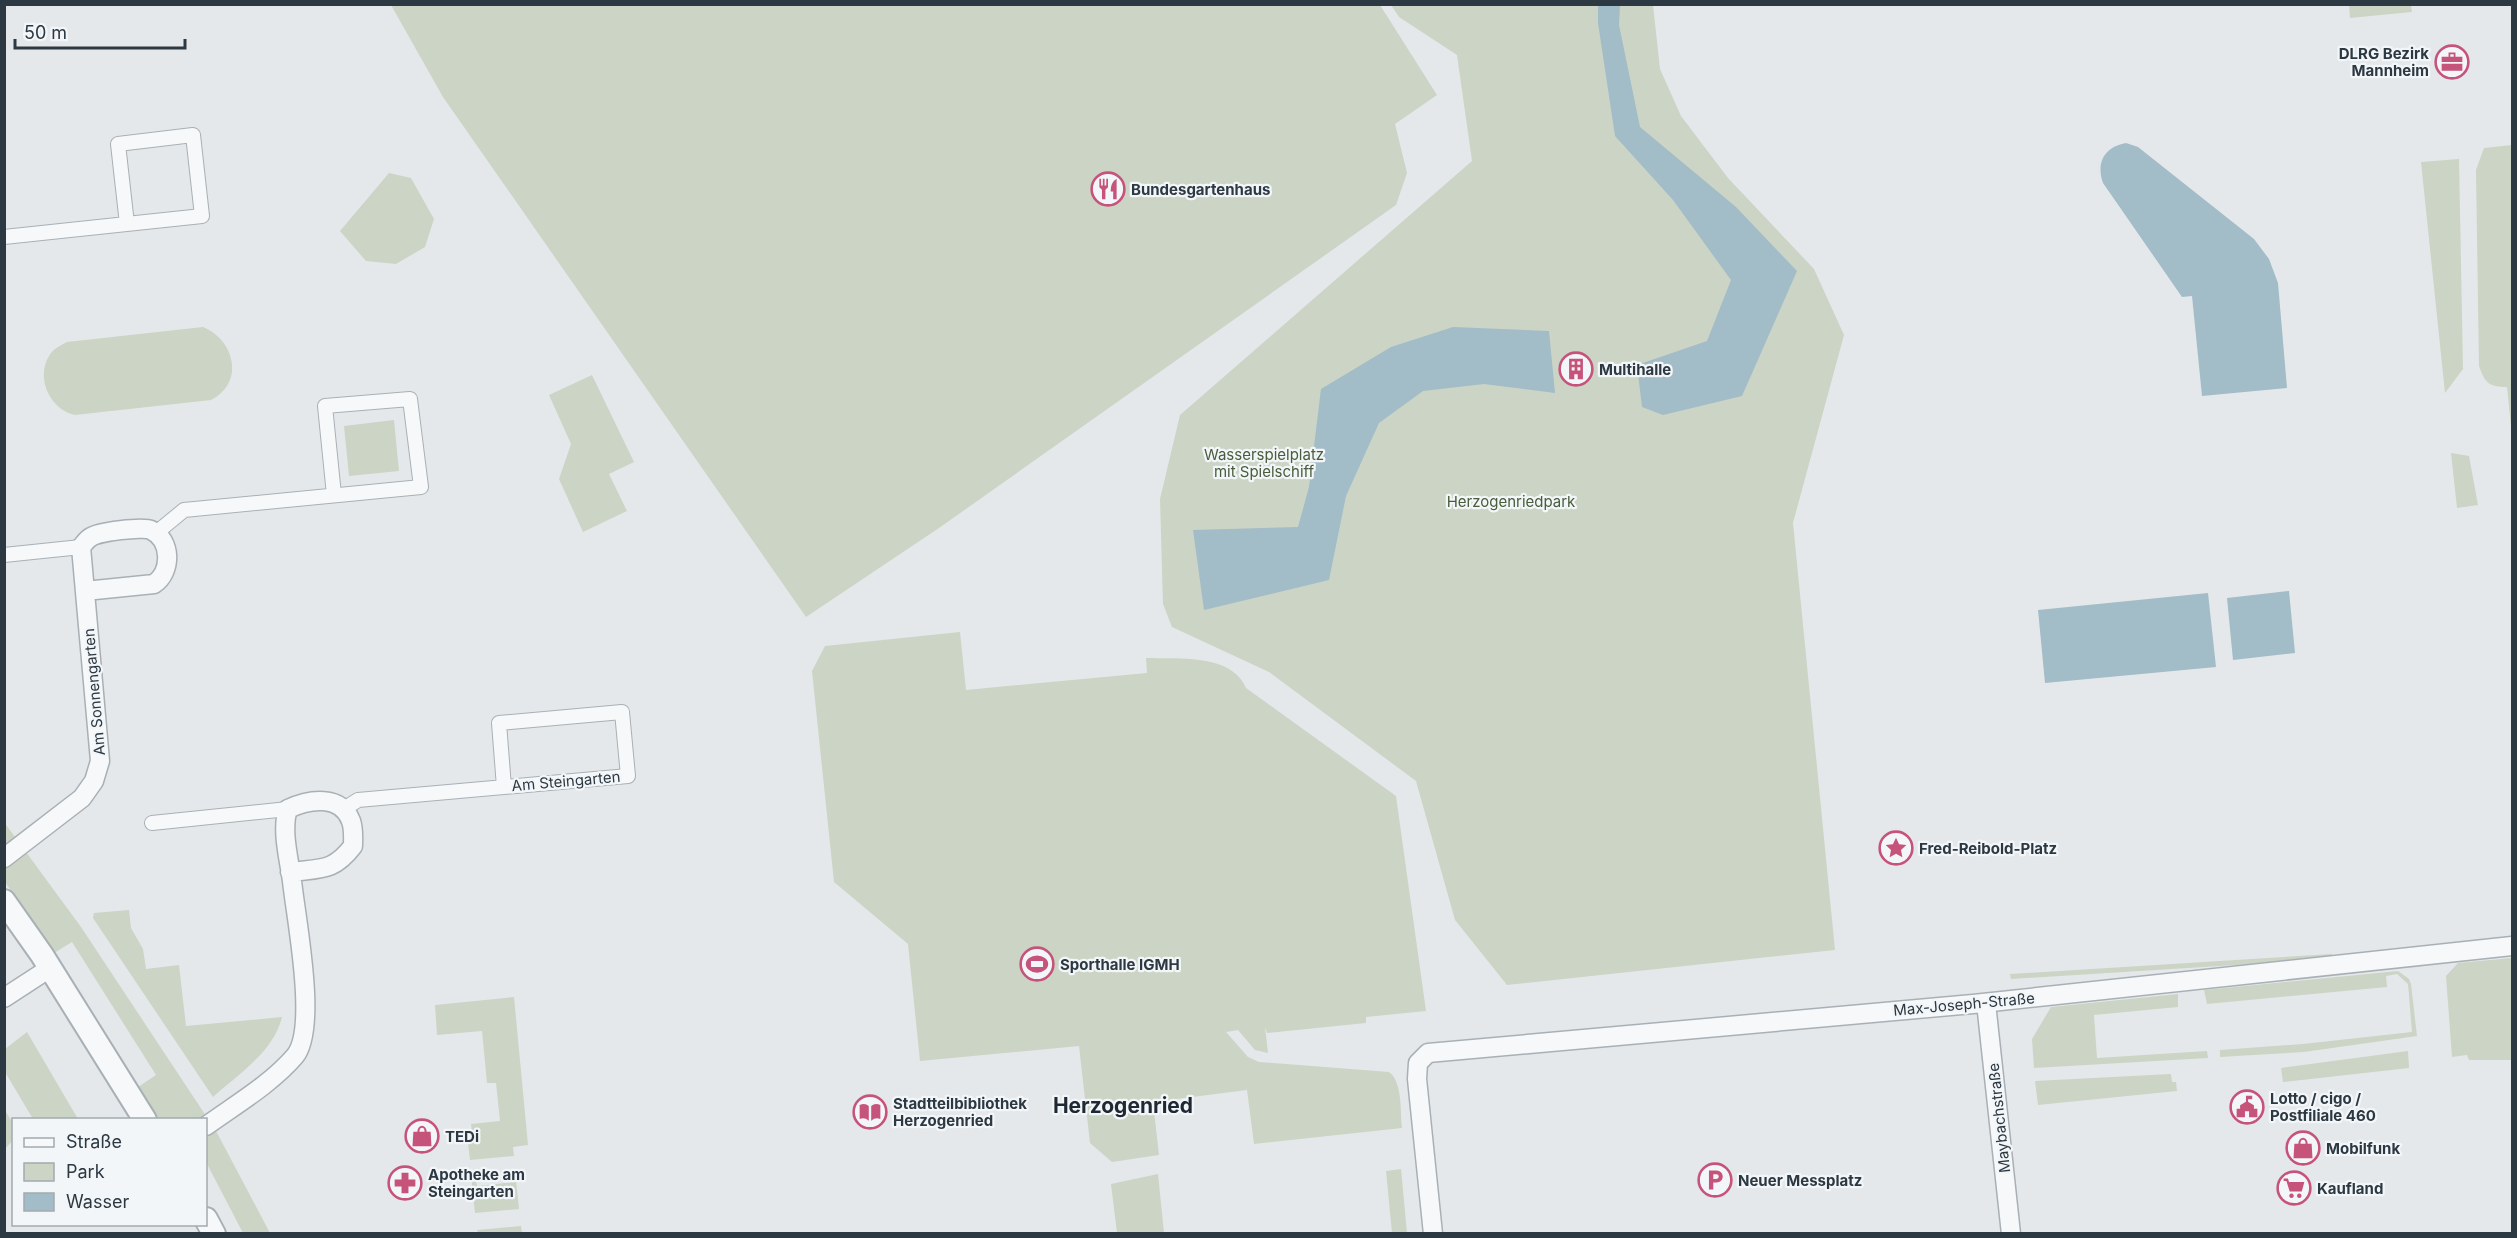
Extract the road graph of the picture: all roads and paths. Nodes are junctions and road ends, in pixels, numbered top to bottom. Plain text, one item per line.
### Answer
1 (127, 224) junction
2 (4, 237) edge
3 (333, 495) junction
4 (156, 533) junction
5 (81, 547) junction
6 (4, 555) edge
7 (85, 591) junction
8 (504, 787) junction
9 (288, 809) junction
10 (344, 809) junction
11 (152, 823) dead end
12 (4, 858) edge
13 (290, 872) junction
14 (4, 901) edge
15 (2512, 946) edge
16 (50, 968) junction
17 (4, 999) edge
18 (1986, 1003) junction
19 (144, 1118) edge
20 (207, 1125) edge
21 (1433, 1233) edge
22 (2011, 1233) edge

1 - 1 street
1 - 2 street
3 - 3 street
3 - 4 street
4 - 5 street
4 - 7 street
5 - 6 street
5 - 7 street, Am Sonnengarten
7 - 12 street, Am Sonnengarten
8 - 8 street, Am Steingarten
8 - 10 street, Am Steingarten
9 - 10 street
9 - 11 street
9 - 13 street
10 - 13 street
13 - 20 street
14 - 16 street
15 - 18 street, Max-Joseph-Straße
16 - 17 street
16 - 19 street
18 - 21 street, Max-Joseph-Straße
18 - 22 street, Maybachstraße

